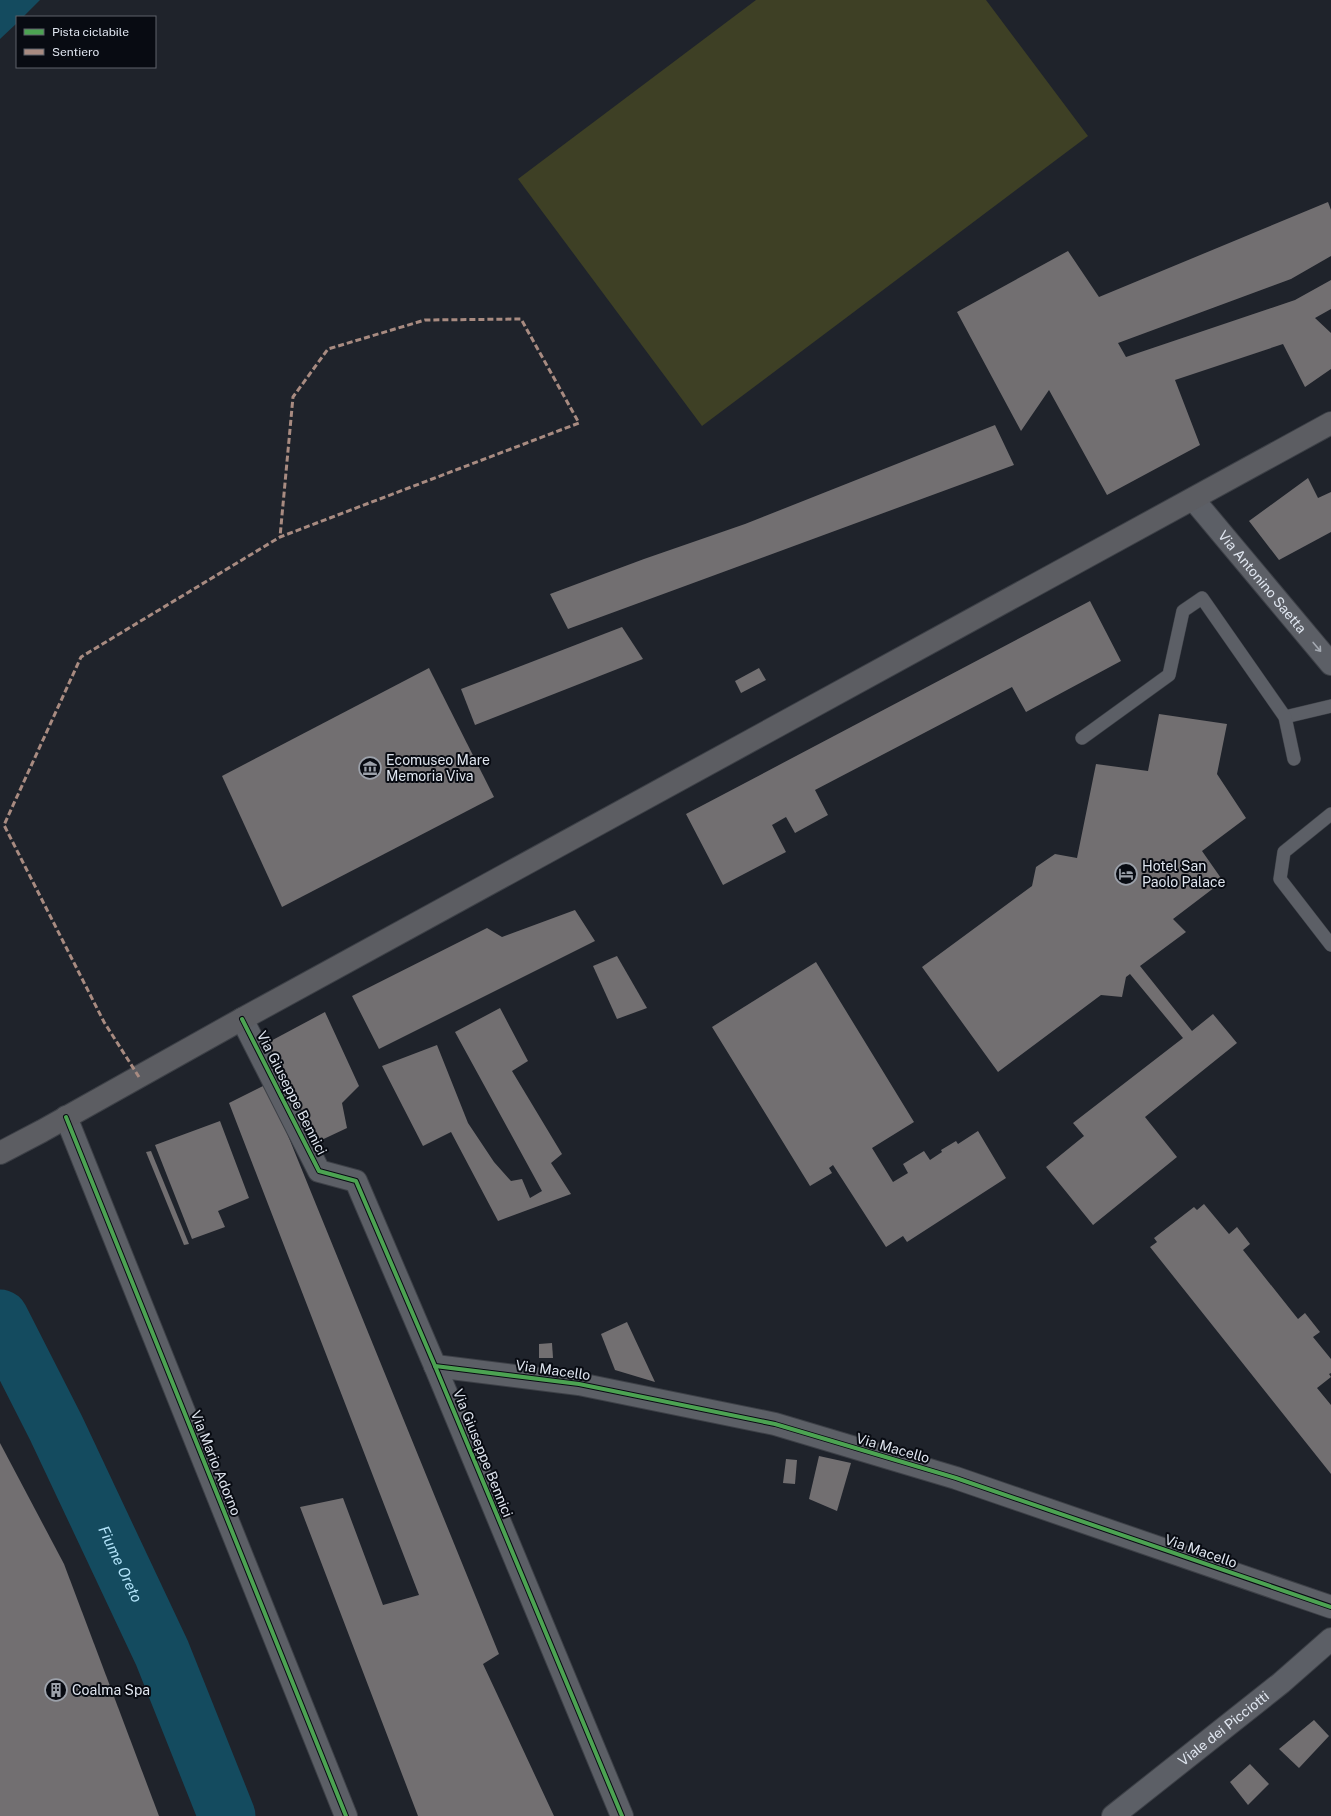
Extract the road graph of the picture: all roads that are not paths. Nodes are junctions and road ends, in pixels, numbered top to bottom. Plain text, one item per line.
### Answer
1 (1331, 423) edge
2 (1193, 499) junction
3 (1331, 664) edge
4 (1331, 706) edge
5 (1285, 717) junction
6 (1082, 738) dead end
7 (1294, 759) dead end
8 (1331, 814) edge
9 (1331, 945) edge
10 (242, 1019) junction
11 (66, 1118) junction
12 (0, 1153) edge
13 (435, 1366) junction
14 (1331, 1607) edge
15 (1331, 1639) edge
16 (346, 1816) edge
17 (622, 1816) edge
18 (1114, 1816) edge

1 - 2 main road
2 -> 3 street, Via Antonino Saetta
2 - 10 main road
4 - 5 lane
5 - 6 lane
5 - 7 lane
8 - 9 lane
10 - 11 main road
10 - 13 street, Via Giuseppe Bennici
11 - 12 main road
11 - 16 street, Via Mario Adorno
13 - 14 street, Via Macello
13 - 17 street, Via Giuseppe Bennici
15 - 18 street, Viale dei Picciotti

